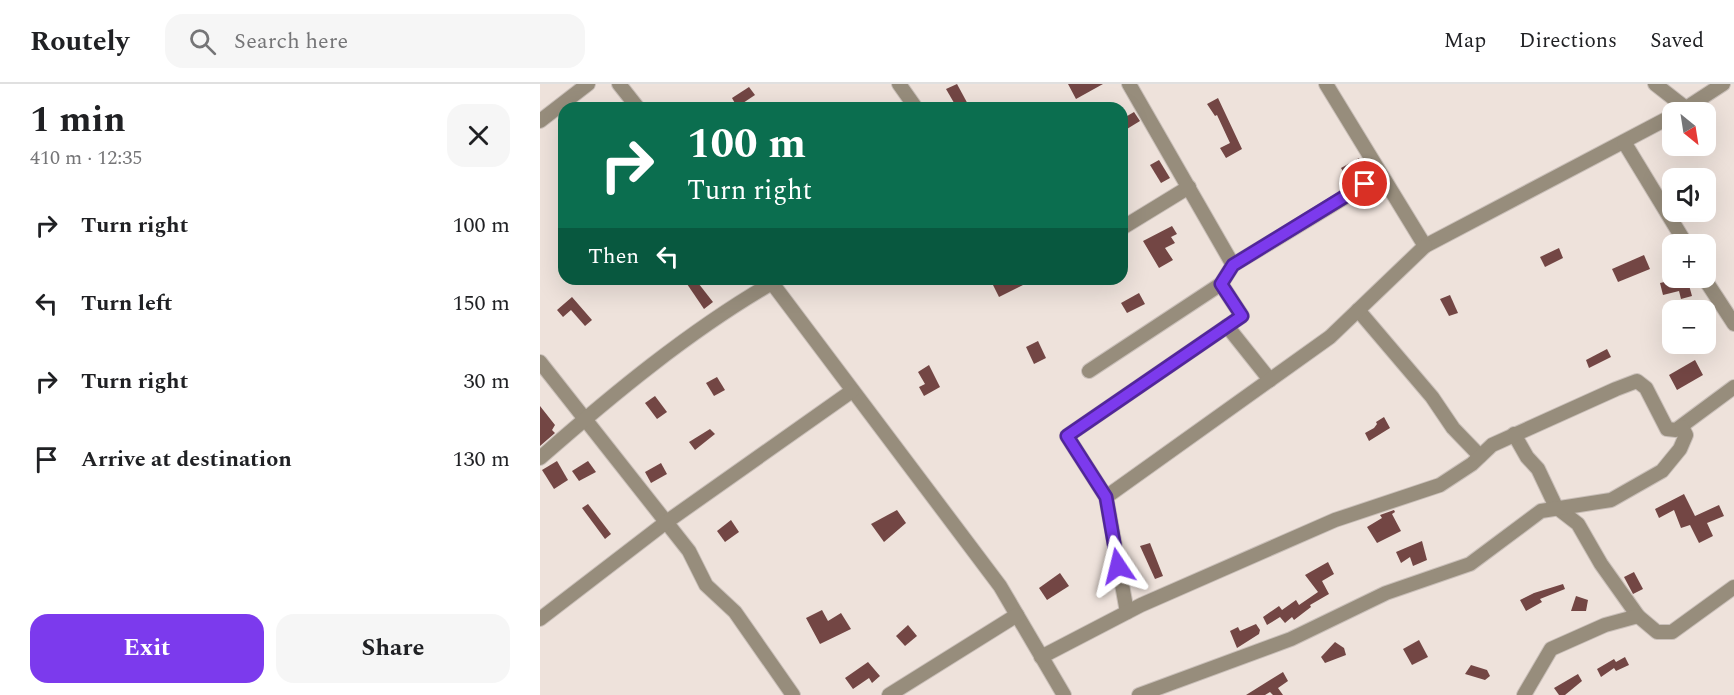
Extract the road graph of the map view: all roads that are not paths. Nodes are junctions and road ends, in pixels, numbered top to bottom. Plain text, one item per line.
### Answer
1 (588, 84) edge
2 (619, 84) edge
3 (1129, 84) edge
4 (1326, 84) edge
5 (1655, 84) edge
6 (1723, 84) edge
7 (902, 85) edge
8 (565, 102) edge
9 (633, 102) edge
10 (912, 102) edge
11 (1674, 102) edge
12 (1695, 102) edge
13 (558, 107) edge
14 (540, 121) edge
15 (1662, 121) edge
16 (1624, 142) junction
17 (1380, 176) junction
18 (1189, 187) junction
19 (1128, 224) edge
20 (1680, 234) edge
21 (1425, 246) junction
22 (1233, 265) junction
23 (1221, 284) junction
24 (764, 285) edge
25 (773, 285) edge
26 (1711, 288) edge
27 (1358, 310) junction
28 (1734, 324) edge
29 (1227, 326) junction
30 (540, 362) edge
31 (1089, 370) dead end
32 (1270, 380) junction
33 (1734, 387) edge
34 (852, 391) junction
35 (585, 418) junction
36 (1682, 427) junction
37 (1514, 434) junction
38 (1480, 456) junction
39 (540, 458) edge
40 (1106, 497) junction
41 (1556, 507) junction
42 (666, 523) junction
43 (1734, 587) edge
44 (1126, 612) junction
45 (1017, 615) junction
46 (1638, 616) junction
47 (540, 620) edge
48 (1041, 657) junction
49 (793, 695) edge
50 (889, 695) edge
51 (1064, 695) edge
52 (1139, 695) edge
53 (1524, 695) edge

1 - 8 street
2 - 9 street
3 - 18 street
4 - 17 street
5 - 11 street
6 - 12 street
7 - 10 street
13 - 14 street
15 - 16 street
16 - 20 street
16 - 21 street
17 - 21 street
17 - 22 street
18 - 19 street
18 - 22 street
21 - 27 street
22 - 23 street
23 - 29 street
23 - 31 street
24 - 35 street
25 - 34 street
26 - 28 street
27 - 32 street
27 - 38 street
29 - 32 street
29 - 40 street
30 - 35 street
32 - 40 street
33 - 36 street
34 - 42 street
34 - 45 street
35 - 39 street
35 - 42 street
36 - 37 street
36 - 41 street
37 - 38 street
37 - 41 street
38 - 44 street
40 - 44 street
41 - 46 street
41 - 52 street
42 - 47 street
42 - 49 street
43 - 46 street
44 - 48 street
45 - 48 street
45 - 50 street
46 - 53 street
48 - 51 street

